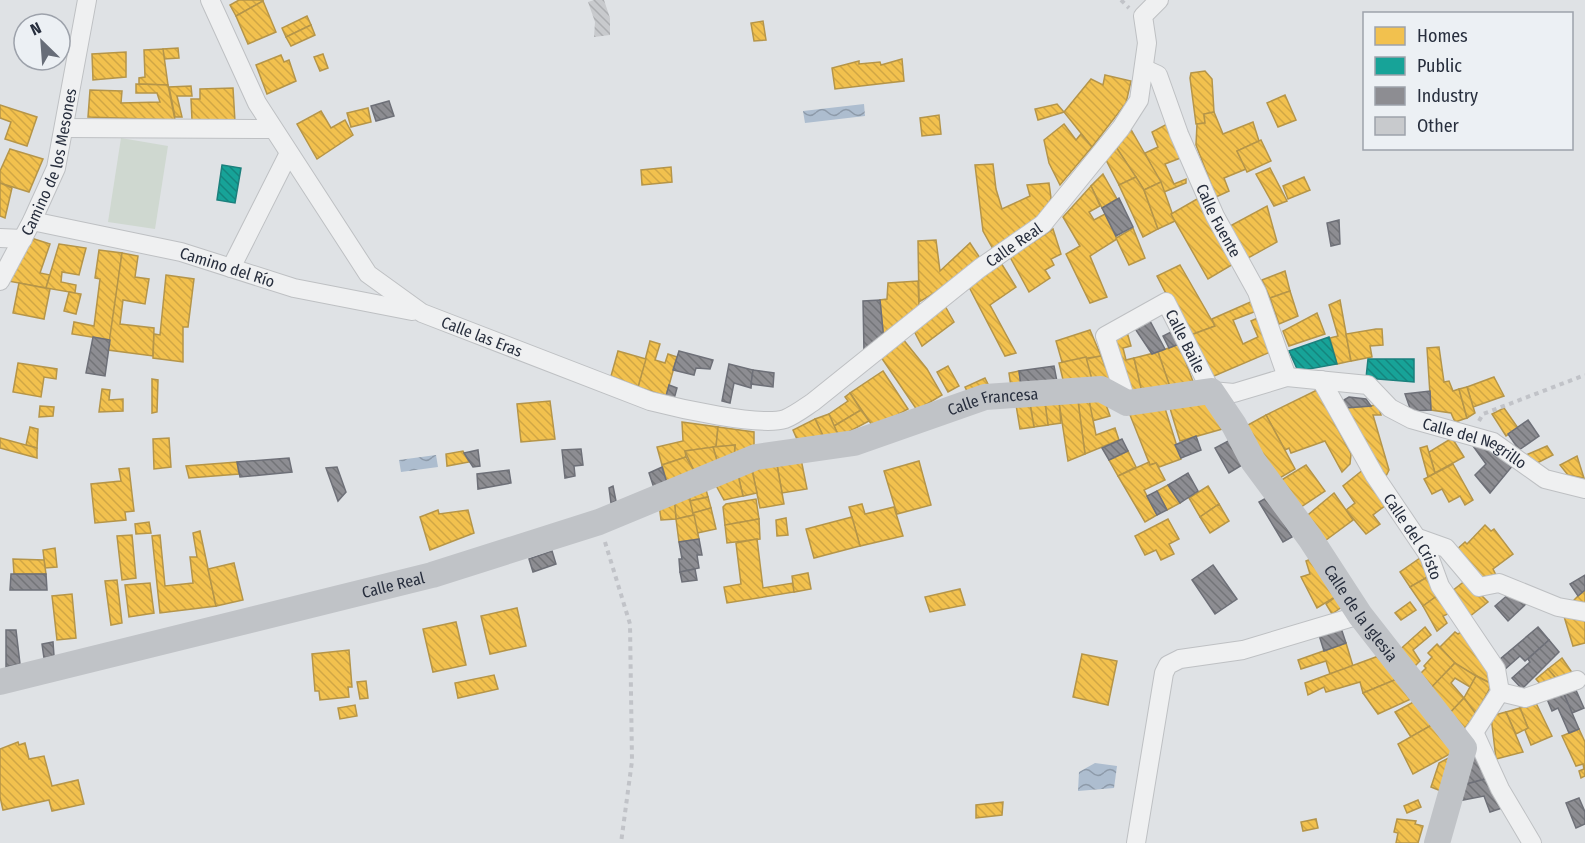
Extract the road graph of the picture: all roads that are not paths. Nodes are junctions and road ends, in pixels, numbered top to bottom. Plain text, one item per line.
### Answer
1 (87, 0) edge
2 (210, 0) edge
3 (1159, 0) edge
4 (1145, 69) junction
5 (64, 128) junction
6 (273, 129) junction
7 (289, 153) junction
8 (32, 221) junction
9 (0, 238) edge
10 (23, 238) junction
11 (231, 268) junction
12 (0, 281) edge
13 (422, 313) junction
14 (1287, 377) junction
15 (1321, 380) junction
16 (1211, 391) junction
17 (1127, 403) junction
18 (772, 421) junction
19 (775, 453) junction
20 (1585, 489) edge
21 (1418, 538) junction
22 (1585, 612) edge
23 (1360, 615) junction
24 (1577, 680) dead end
25 (0, 682) edge
26 (1500, 692) junction
27 (1469, 740) junction
28 (1136, 843) edge
29 (1437, 843) edge
30 (1532, 843) edge

1 - 5 street, Camino de los Mesones
2 - 6 street, Calle las Eras
3 - 4 street, Calle Real
4 - 14 street, Calle Fuente
4 - 18 street, Calle Real
5 - 6 street
5 - 8 street, Camino de los Mesones
6 - 7 street, Calle las Eras
7 - 11 street
7 - 13 street, Calle las Eras
8 - 10 street, Camino de los Mesones
8 - 11 street, Camino del Río
9 - 10 street
10 - 12 street, Camino de los Mesones
11 - 13 street, Camino del Río
13 - 18 street, Calle las Eras
14 - 15 street
14 - 16 street
15 - 20 street, Calle del Negrillo
15 - 21 street, Calle del Cristo
16 - 17 street
16 - 17 street, Calle Baile
16 - 23 street, Calle de la Iglesia
17 - 19 street, Calle Francesa
18 - 19 street
19 - 25 street, Calle Real
21 - 22 street
21 - 26 street, Calle del Cristo
23 - 27 street, Calle de la Iglesia
23 - 28 street
24 - 26 street
26 - 27 street
27 - 29 street
27 - 30 street

